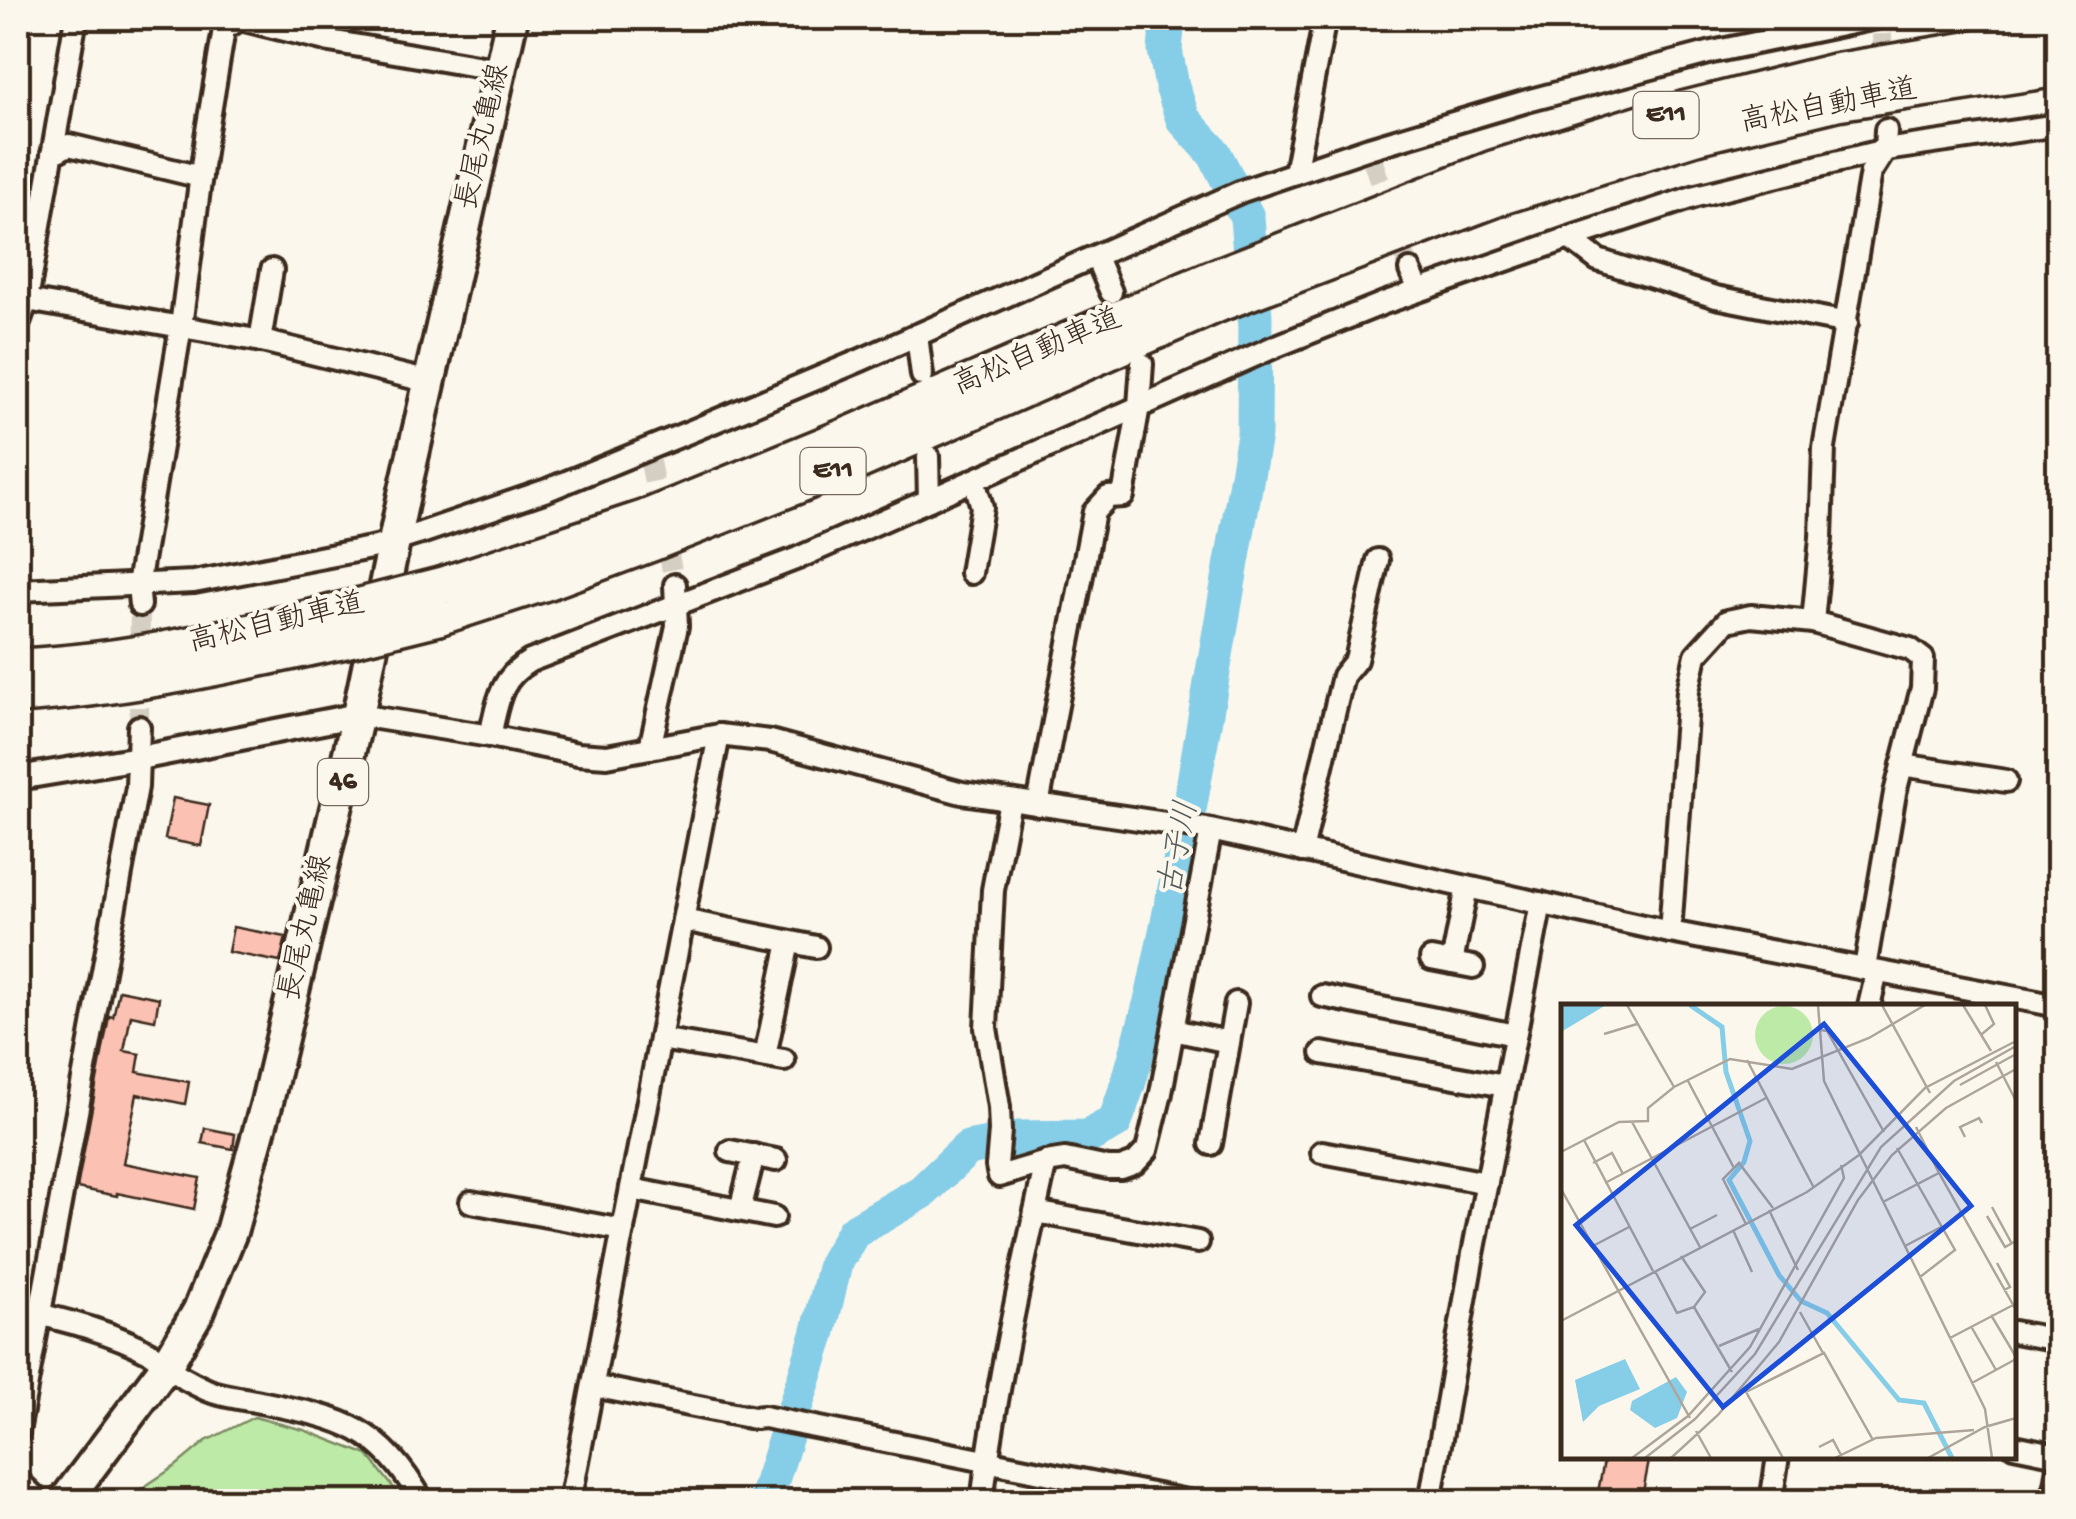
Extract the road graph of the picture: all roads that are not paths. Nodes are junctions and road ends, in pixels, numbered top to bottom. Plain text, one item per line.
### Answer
1 (76, 18) edge
2 (240, 18) edge
3 (512, 18) edge
4 (1325, 18) edge
5 (1882, 23) edge
6 (2058, 34) edge
7 (2058, 68) edge
8 (500, 70) junction
9 (2058, 125) edge
10 (1886, 140) junction
11 (52, 154) junction
12 (1295, 173) junction
13 (200, 177) junction
14 (1569, 238) junction
15 (1096, 257) junction
16 (1292, 260) junction
17 (272, 270) dead end
18 (1410, 270) tunnel mouth
19 (1419, 290) junction
20 (1111, 292) dead end
21 (27, 300) junction
22 (1847, 323) junction
23 (18, 326) edge
24 (181, 326) junction
25 (917, 335) junction
26 (260, 341) junction
27 (1142, 364) dead end
28 (922, 375) dead end
29 (430, 382) junction
30 (1139, 406) junction
31 (928, 456) dead end
32 (974, 480) junction
33 (928, 500) junction
34 (396, 540) junction
35 (1378, 560) dead end
36 (971, 573) dead end
37 (18, 590) edge
38 (675, 594) junction
39 (139, 595) junction
40 (1813, 622) junction
41 (343, 626) junction
42 (18, 667) edge
43 (18, 696) edge
44 (358, 715) junction
45 (139, 727) tunnel mouth
46 (718, 734) junction
47 (490, 736) junction
48 (650, 748) junction
49 (139, 758) junction
50 (1902, 765) junction
51 (18, 778) edge
52 (2006, 781) dead end
53 (1010, 801) junction
54 (1038, 806) junction
55 (1208, 830) junction
56 (1302, 851) junction
57 (1466, 887) junction
58 (1541, 903) junction
59 (683, 920) junction
60 (1670, 932) junction
61 (789, 942) junction
62 (816, 948) dead end
63 (1452, 963) dead end
64 (1871, 970) junction
65 (1322, 996) dead end
66 (1236, 1003) dead end
67 (1868, 1004) edge
68 (2058, 1006) edge
69 (1173, 1030) junction
70 (1515, 1034) junction
71 (660, 1039) junction
72 (1229, 1042) junction
73 (1322, 1053) dead end
74 (1505, 1086) junction
75 (1210, 1144) dead end
76 (730, 1151) dead end
77 (1322, 1152) dead end
78 (754, 1156) junction
79 (776, 1160) dead end
80 (1046, 1162) junction
81 (1487, 1183) junction
82 (631, 1189) junction
83 (470, 1202) dead end
84 (740, 1210) junction
85 (1035, 1212) junction
86 (774, 1217) dead end
87 (624, 1230) junction
88 (1198, 1242) dead end
89 (18, 1308) edge
90 (39, 1314) junction
91 (2016, 1332) edge
92 (2058, 1340) edge
93 (23, 1366) edge
94 (166, 1366) junction
95 (594, 1386) junction
96 (18, 1432) edge
97 (2016, 1446) edge
98 (2058, 1455) edge
99 (1778, 1459) edge
100 (987, 1463) junction
101 (2058, 1468) edge
102 (18, 1480) edge
103 (40, 1502) edge
104 (64, 1502) edge
105 (423, 1502) edge
106 (570, 1502) edge
107 (982, 1502) edge
108 (1192, 1502) edge
109 (1430, 1502) edge
110 (1771, 1502) edge
111 (2052, 1502) edge

1 - 11 street
2 - 8 street
2 - 13 street
3 - 8 main road, 長尾丸亀線 / 46
4 - 12 street
5 - 12 street
6 - 16 highway, 高松自動車道 / E11
7 - 16 highway, 高松自動車道 / E11
8 - 29 main road, 長尾丸亀線 / 46
9 - 10 street
10 - 14 street
10 - 22 street
11 - 13 street
11 - 21 street
12 - 15 street
13 - 24 street
14 - 19 street
14 - 22 street
15 - 20 street
15 - 25 street
16 - 41 highway, 高松自動車道 / E11, bridge
17 - 26 street
18 - 19 street
19 - 30 street
21 - 23 street
21 - 24 street
22 - 40 street
24 - 26 street
24 - 39 street
25 - 28 street
25 - 34 street
26 - 29 street
27 - 30 street
29 - 34 main road, 長尾丸亀線 / 46
30 - 32 street
30 - 54 street
31 - 33 street
32 - 33 street
32 - 36 street
33 - 38 street
34 - 39 street
34 - 44 main road, 長尾丸亀線 / 46
35 - 56 street
37 - 39 street
38 - 47 street
38 - 48 street
40 - 50 street
40 - 60 street
41 - 42 highway, 高松自動車道 / E11
41 - 43 highway, 高松自動車道 / E11
44 - 47 street
44 - 49 street
44 - 94 main road, 長尾丸亀線 / 46
45 - 49 street
46 - 48 street
46 - 53 street
46 - 59 street
47 - 48 street
49 - 51 street
49 - 90 street
50 - 52 street
50 - 64 street
53 - 54 street
53 - 80 street
54 - 55 street
55 - 56 street
55 - 69 street
56 - 57 street
57 - 58 street
57 - 63 street
58 - 60 street
58 - 70 street
59 - 61 street
59 - 71 street
60 - 64 street
61 - 62 street
61 - 71 street
64 - 67 street
64 - 68 street
65 - 70 street
66 - 72 street
69 - 72 street
69 - 80 street
70 - 74 street
71 - 82 street
72 - 75 street
73 - 74 street
74 - 81 street
76 - 78 street
77 - 81 street
78 - 79 street
78 - 84 street
80 - 85 street
81 - 109 street
82 - 84 street
82 - 87 street
83 - 87 street
84 - 86 street
85 - 88 street
85 - 100 street
87 - 95 street
89 - 90 street
90 - 93 street
90 - 94 street
91 - 92 street
93 - 96 street
94 - 104 main road, 長尾丸亀線 / 46
94 - 105 street
95 - 100 street
95 - 106 street
97 - 98 street
99 - 110 street
100 - 107 street
100 - 108 street
101 - 111 street
102 - 103 street

